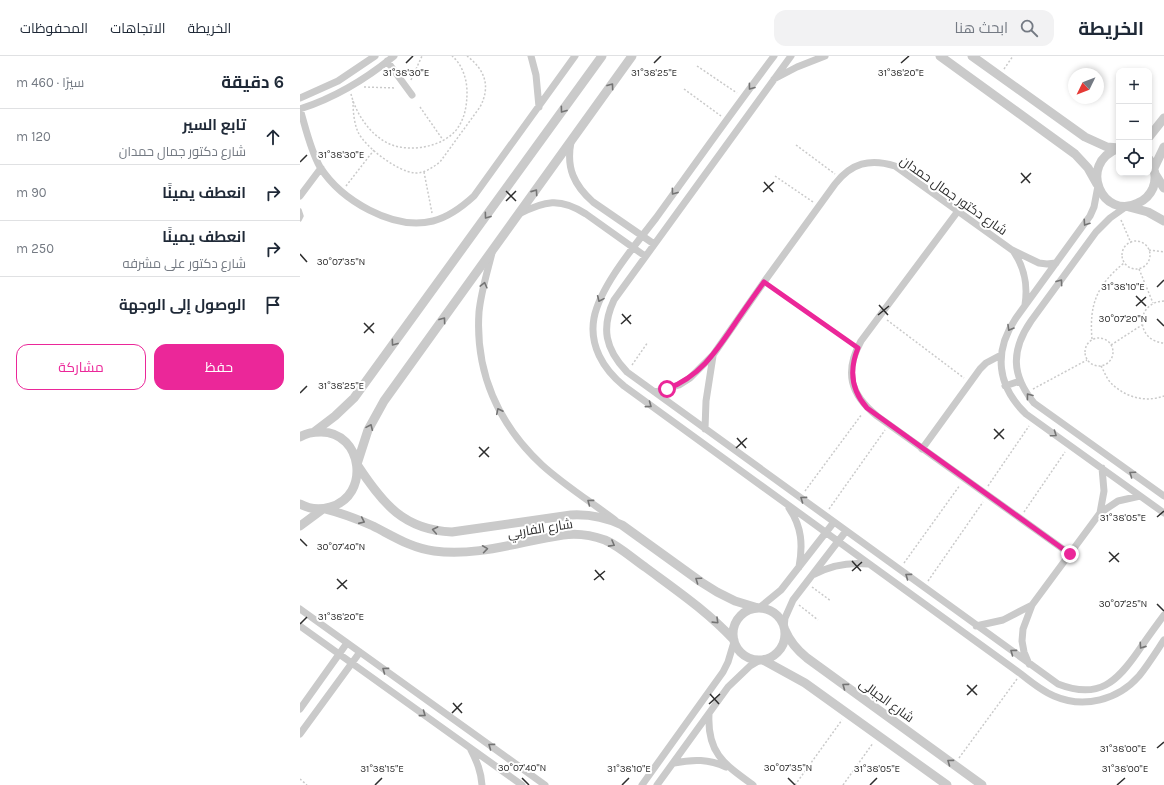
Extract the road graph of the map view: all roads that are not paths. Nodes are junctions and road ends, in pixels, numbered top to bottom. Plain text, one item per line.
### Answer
1 (375, 56) edge
2 (394, 56) edge
3 (531, 56) edge
4 (576, 56) edge
5 (602, 56) edge
6 (632, 56) edge
7 (774, 56) edge
8 (791, 56) edge
9 (825, 56) edge
10 (939, 56) edge
11 (972, 56) edge
12 (387, 61) junction
13 (772, 80) junction
14 (338, 81) junction
15 (346, 89) junction
16 (412, 95) dead end
17 (300, 98) edge
18 (539, 107) junction
19 (300, 109) edge
20 (1164, 118) edge
21 (1152, 132) edge
22 (572, 140) junction
23 (1164, 147) edge
24 (1116, 148) edge
25 (1116, 149) edge
26 (1152, 166) edge
27 (321, 168) junction
28 (1154, 171) junction
29 (1098, 185) junction
30 (1164, 188) edge
31 (300, 196) edge
32 (1127, 206) junction
33 (300, 210) edge
34 (958, 211) junction
35 (518, 215) junction
36 (300, 220) edge
37 (1164, 220) edge
38 (642, 236) junction
39 (654, 244) junction
40 (634, 248) junction
41 (493, 250) junction
42 (1012, 250) junction
43 (645, 256) junction
44 (1056, 263) junction
45 (1025, 306) junction
46 (713, 355) junction
47 (1001, 355) junction
48 (630, 374) junction
49 (1020, 381) junction
50 (624, 386) junction
51 (1005, 386) junction
52 (655, 392) junction
53 (705, 428) junction
54 (300, 430) edge
55 (312, 432) junction
56 (300, 437) edge
57 (922, 449) junction
58 (357, 465) junction
59 (1102, 468) junction
60 (1140, 496) junction
61 (1164, 496) edge
62 (300, 504) edge
63 (787, 505) junction
64 (324, 509) junction
65 (1100, 513) junction
66 (1164, 514) edge
67 (834, 522) junction
68 (622, 525) junction
69 (300, 526) edge
70 (846, 531) junction
71 (826, 533) junction
72 (838, 542) junction
73 (1070, 554) junction
74 (869, 564) junction
75 (799, 567) junction
76 (811, 576) junction
77 (1032, 605) junction
78 (759, 608) junction
79 (300, 609) edge
80 (1164, 614) edge
81 (300, 626) edge
82 (976, 626) junction
83 (785, 629) junction
84 (1164, 640) edge
85 (734, 641) junction
86 (347, 643) junction
87 (360, 652) junction
88 (339, 654) junction
89 (762, 660) junction
90 (352, 663) junction
91 (1029, 664) junction
92 (1047, 677) junction
93 (1040, 688) junction
94 (300, 710) edge
95 (709, 714) junction
96 (300, 734) edge
97 (468, 747) junction
98 (674, 763) junction
99 (731, 769) junction
100 (482, 785) edge
101 (522, 785) edge
102 (545, 785) edge
103 (642, 785) edge
104 (657, 785) edge
105 (753, 785) edge
106 (947, 785) edge
107 (982, 785) edge

1 - 14 street
2 - 12 street
3 - 18 street
4 - 18 street
5 -> 55 street
22 -> 6 street
7 -> 38 street
8 - 13 street
9 - 13 street
10 - 29 street
11 - 24 street
12 - 15 street
12 - 16 street
13 - 39 street
14 - 15 street
14 - 17 street
15 - 19 street
18 - 27 street
19 - 27 street
20 - 21 street
35 -> 22 street
22 - 38 street
23 - 28 street
25 - 29 street
26 - 28 street
27 - 31 street
28 - 30 street
28 - 32 street
29 - 32 street
29 -> 44 street
32 - 37 street
49 -> 32 street
33 - 36 lane
34 - 42 street, شارع دكتور جمال حمدان
34 - 46 street, شارع دكتور جمال حمدان
34 - 57 street
35 - 40 street
35 - 41 street
38 - 39 street
38 - 40 street
39 - 43 street
40 - 43 street
40 -> 50 street
58 -> 41 street
68 -> 41 street
42 - 44 street, شارع دكتور جمال حمدان
42 - 45 street, شارع دكتور جمال حمدان
43 - 48 street
44 - 45 street
45 -> 47 street
46 - 52 street, شارع دكتور جمال حمدان
46 - 53 street, شارع دكتور جمال حمدان
47 - 51 street
47 - 57 street
48 - 50 street
48 - 52 street
49 - 51 street
61 -> 49 street
50 -> 63 street
51 -> 59 street
52 - 53 street
67 -> 53 street
54 - 55 street, شارع الفاربي
55 - 56 street
55 - 58 street, شارع الفاربي
57 - 73 street
58 - 64 street
68 -> 58 street, شارع الفاربي
59 - 60 street
59 - 65 street
60 - 65 street
60 - 66 street
62 - 64 street, شارع الفاربي
63 - 71 street
63 - 75 street
64 - 69 street
64 -> 85 street, شارع الفاربي
65 - 73 street
67 - 70 street
67 - 71 street
78 -> 68 street, شارع الفاربي
70 - 72 street
82 -> 70 street
71 - 72 street
71 - 75 street
72 - 74 street
72 - 76 street
73 - 77 street
74 - 76 street
74 - 93 street
75 - 78 street
76 - 83 street
77 - 82 street
77 - 91 street
78 - 83 street
78 - 85 street
79 - 86 street
80 -> 92 street
81 - 88 street
91 -> 82 street
83 - 89 street
107 -> 83 street, شارع الجبالى
84 - 93 street
85 - 89 street
85 - 103 street
86 - 87 street
86 - 88 street
87 - 90 street
102 -> 87 street
88 - 90 street
88 - 94 street
89 - 95 street
89 - 106 street
90 - 96 street
90 -> 97 street
91 - 92 street
92 - 93 street
95 - 98 street
95 - 99 street
97 - 100 street
97 - 101 street
98 - 99 street
98 - 104 street
99 - 105 street

